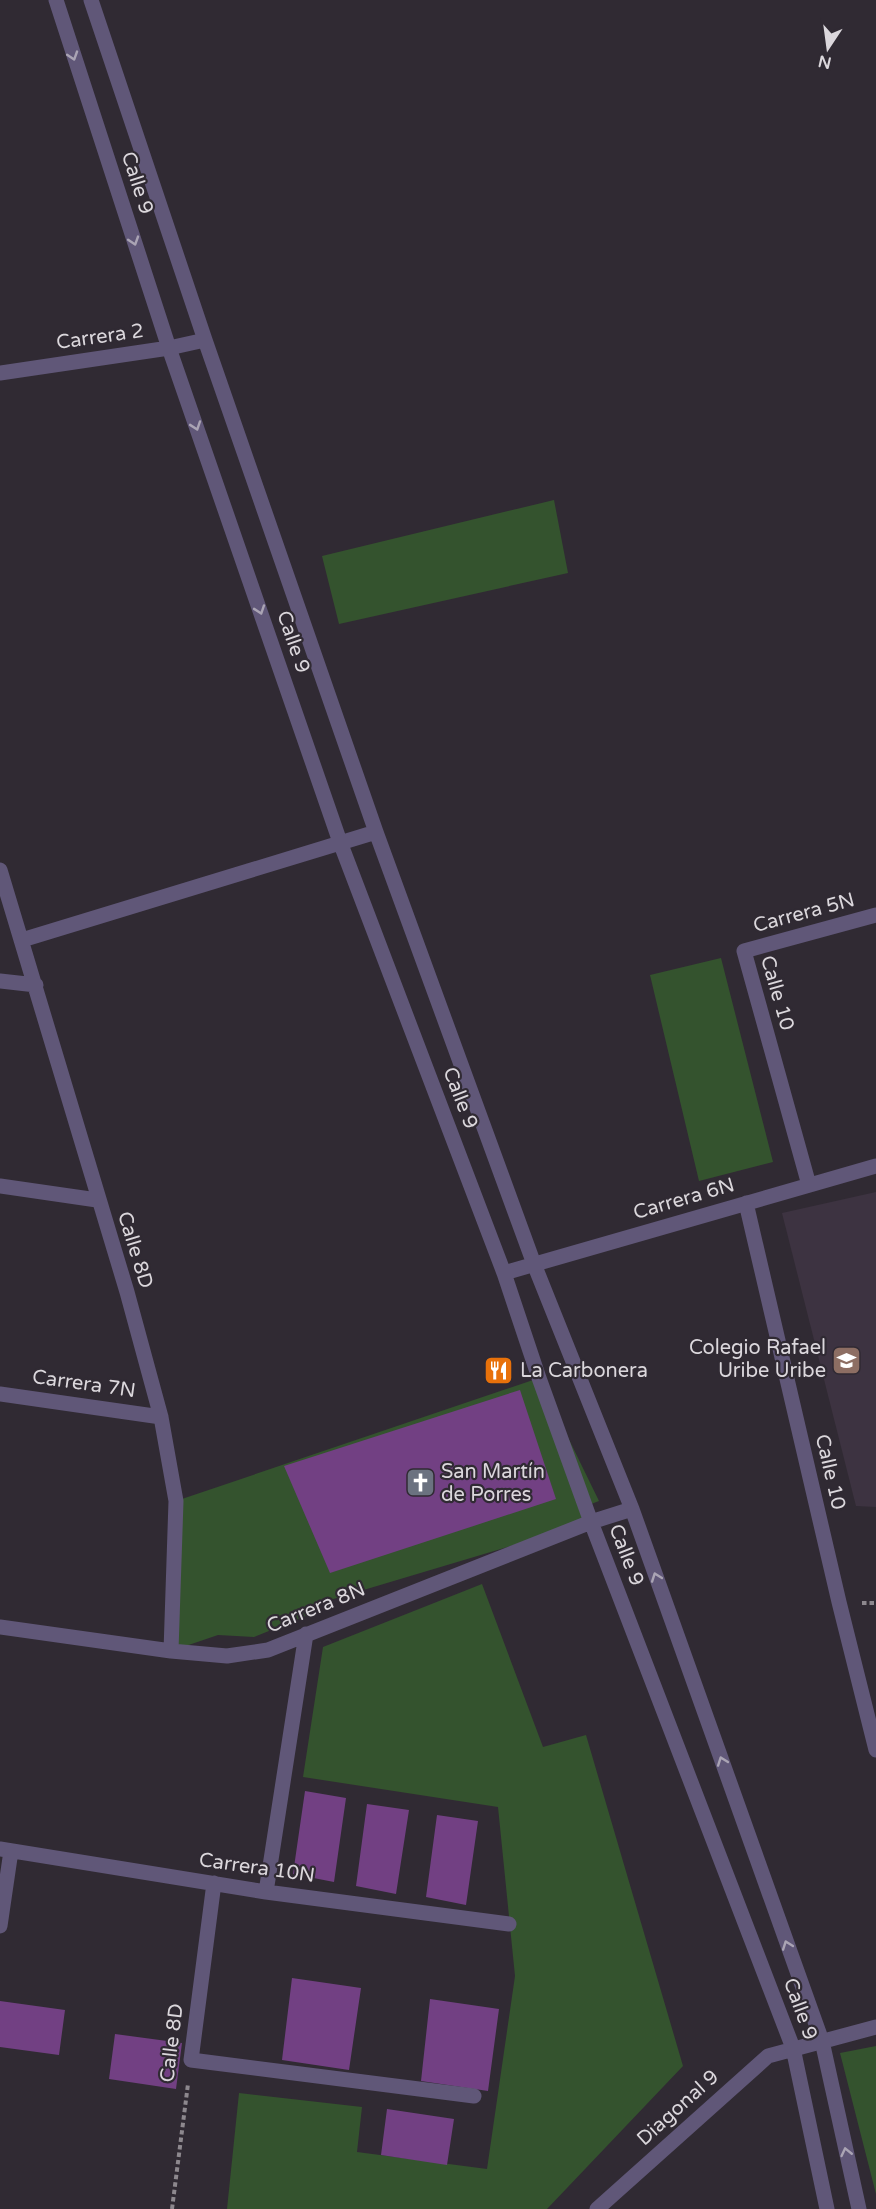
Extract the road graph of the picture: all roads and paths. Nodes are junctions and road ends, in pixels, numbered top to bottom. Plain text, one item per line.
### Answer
1 (56, 0) edge
2 (91, 0) edge
3 (205, 340) junction
4 (169, 348) junction
5 (0, 373) edge
6 (376, 832) junction
7 (340, 842) junction
8 (0, 870) edge
9 (876, 915) edge
10 (22, 940) junction
11 (744, 951) joint
12 (0, 981) edge
13 (36, 985) junction
14 (876, 1166) edge
15 (809, 1185) junction
16 (0, 1186) edge
17 (98, 1200) junction
18 (746, 1203) junction
19 (534, 1264) junction
20 (504, 1273) junction
21 (0, 1394) edge
22 (161, 1417) junction
23 (632, 1509) junction
24 (591, 1522) junction
25 (0, 1627) edge
26 (306, 1634) junction
27 (171, 1651) junction
28 (876, 1750) edge
29 (6, 1850) edge
30 (214, 1883) junction
31 (266, 1892) junction
32 (509, 1924) dead end
33 (0, 1926) edge
34 (876, 2027) edge
35 (822, 2041) junction
36 (793, 2048) junction
37 (191, 2060) junction
38 (474, 2096) dead end
39 (172, 2209) edge
40 (597, 2209) edge
41 (827, 2209) edge
42 (859, 2209) edge

1 -> 4 street, Calle 9
2 - 3 street, Calle 9
3 - 4 street, Carrera 2
3 - 6 street, Calle 9
4 - 5 street, Carrera 2
4 -> 7 street, Calle 9
6 - 7 street
6 - 19 street, Calle 9
7 - 10 street
7 - 20 street, Calle 9
8 - 10 street, Calle 8D
9 - 11 street, Carrera 5N
10 - 13 street, Calle 8D
11 - 15 street, Calle 10
12 - 13 street
13 - 17 street, Calle 8D
14 - 15 street, Carrera 6N
15 - 18 street, Carrera 6N
16 - 17 street
17 - 22 street, Calle 8D
18 - 19 street, Carrera 6N
18 - 28 street, Calle 10
19 - 20 street, Carrera 6N
19 - 23 street, Calle 9
20 - 24 street, Calle 9
21 - 22 street, Carrera 7N
22 - 27 street, Calle 8D
23 - 24 street, Carrera 8N
35 -> 23 street, Calle 9
24 - 26 street, Carrera 8N
24 - 36 street, Calle 9
25 - 27 street, Carrera 8N
26 - 27 street, Carrera 8N
26 - 31 street
29 - 30 street, Carrera 10N
29 - 33 street
30 - 31 street, Carrera 10N
30 - 37 street, Calle 8D
31 - 32 street, Carrera 10N
34 - 35 street, Diagonal 9
35 - 36 street, Diagonal 9
42 -> 35 street, Calle 9
36 - 40 street, Diagonal 9
36 - 41 street, Calle 9
37 - 38 street
37 - 39 path, Calle 8D

